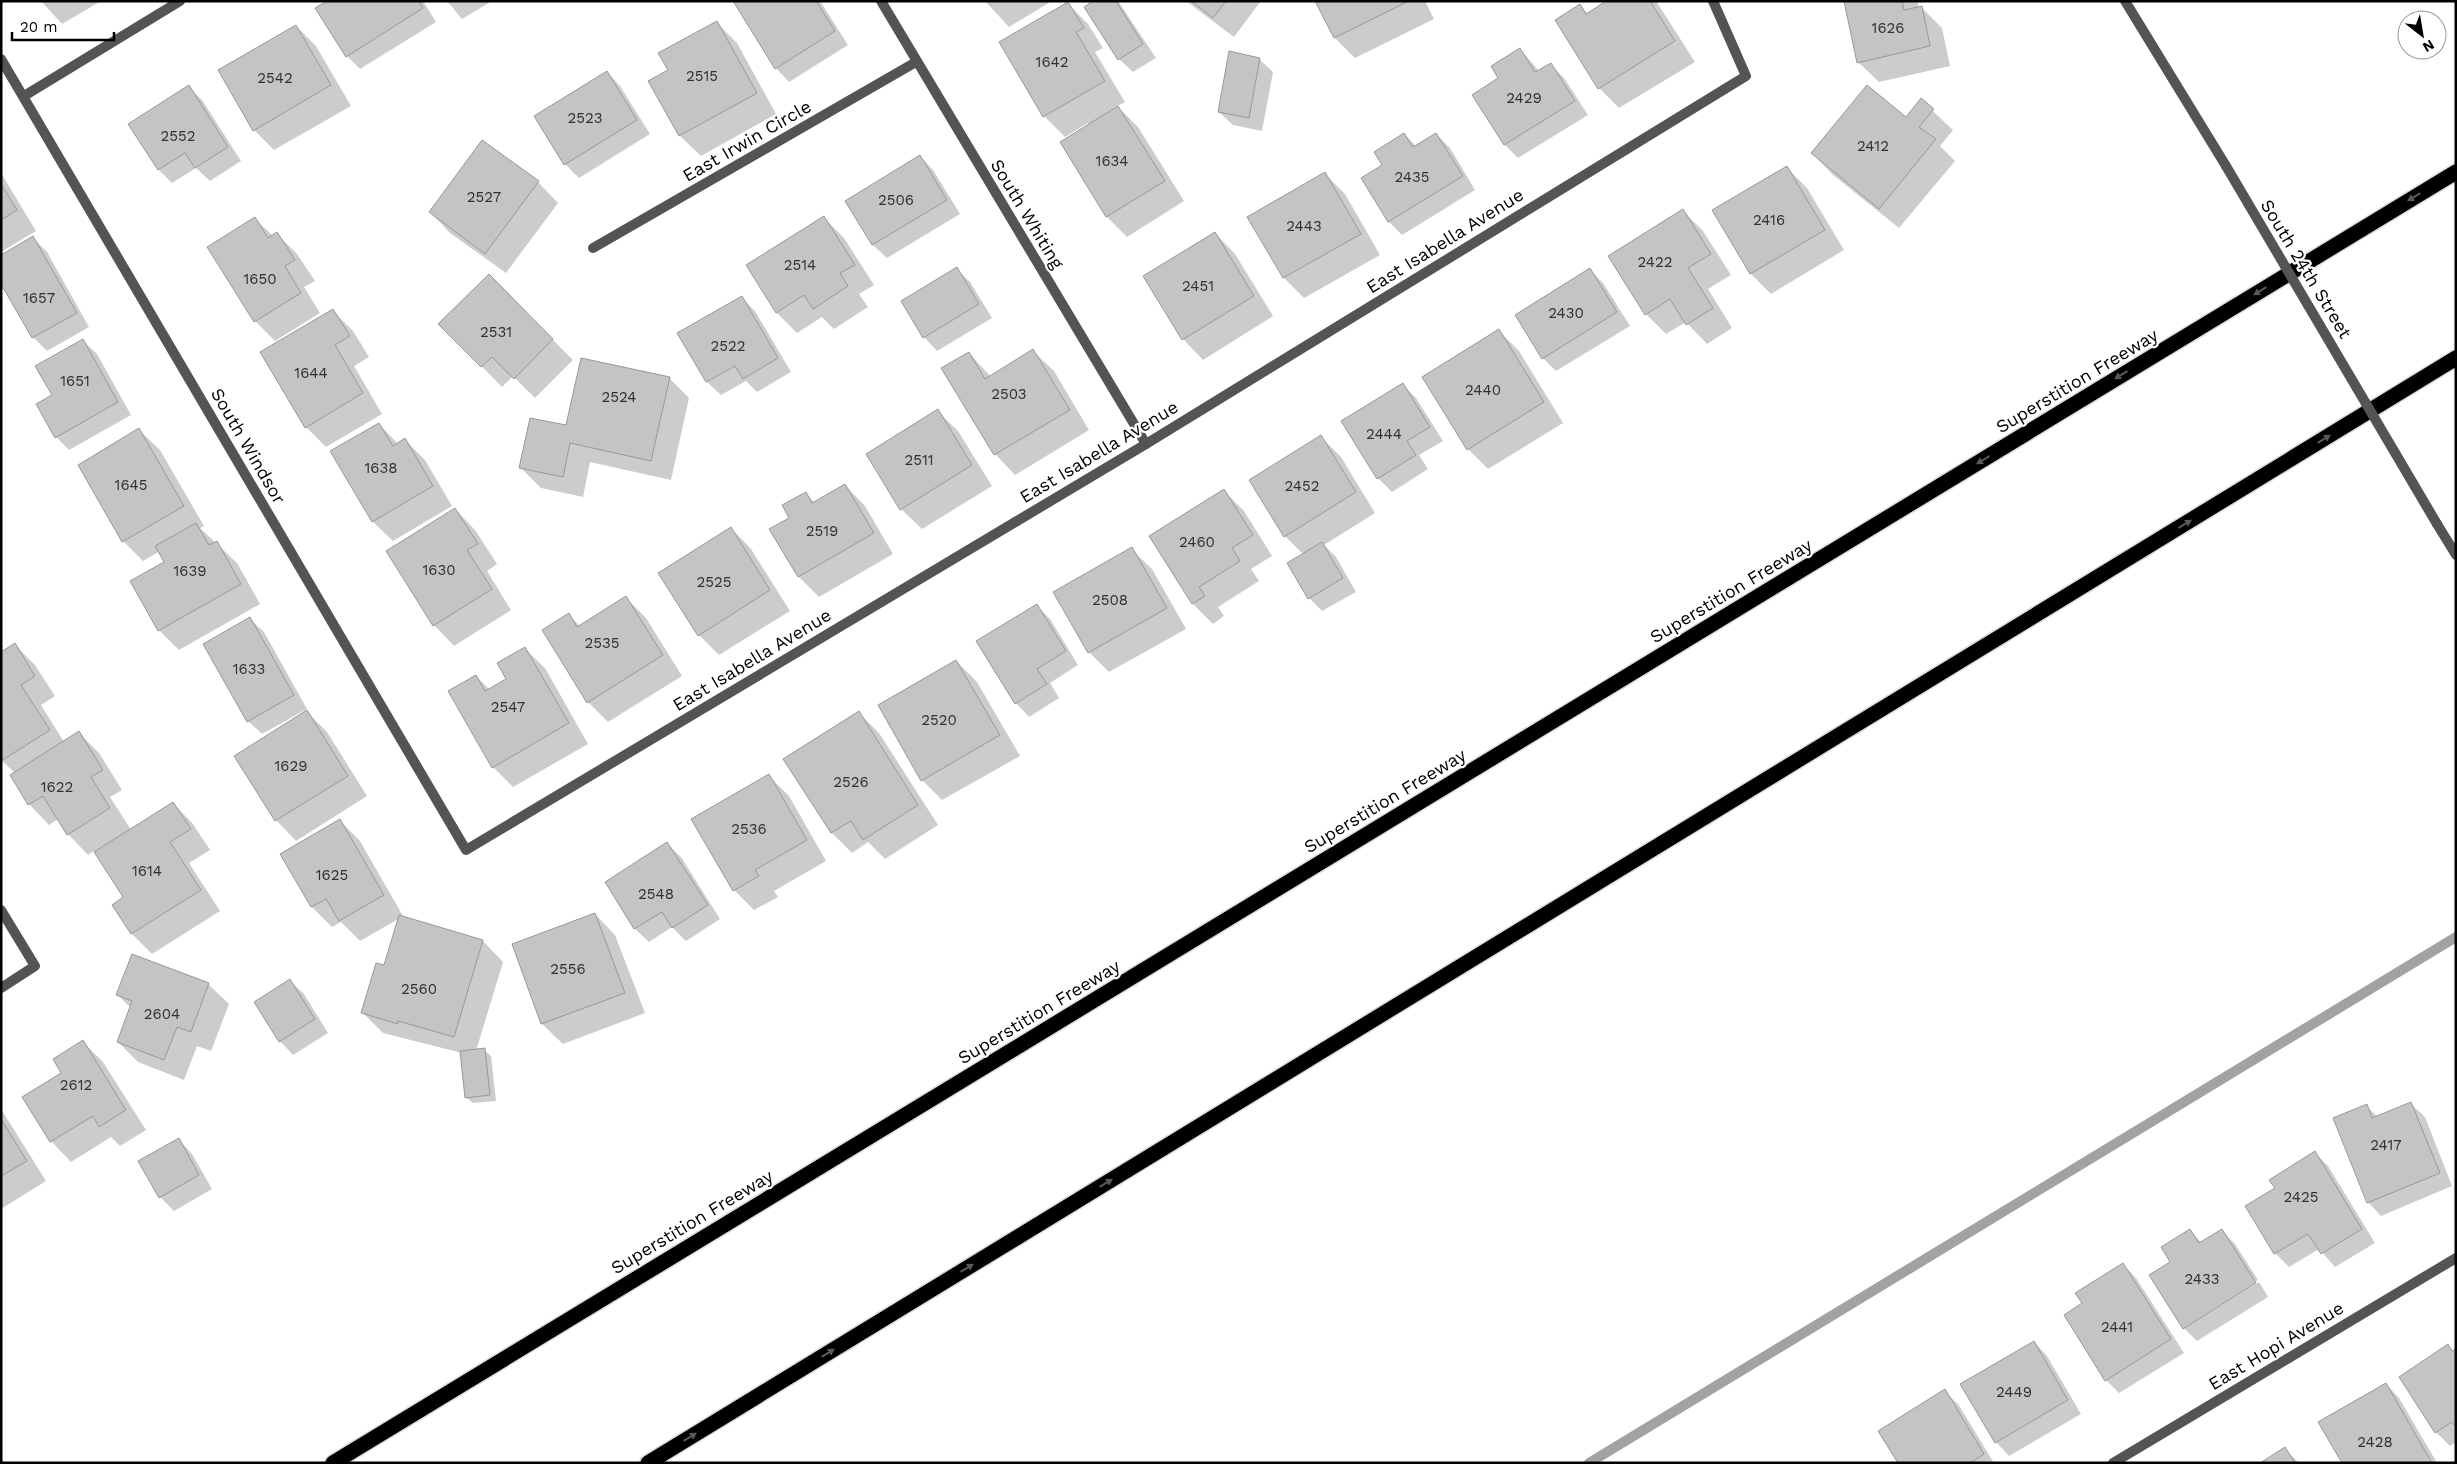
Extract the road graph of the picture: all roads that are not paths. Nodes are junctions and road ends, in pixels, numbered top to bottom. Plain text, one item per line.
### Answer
1 (180, 1) edge
2 (880, 1) edge
3 (1713, 1) edge
4 (2125, 1) edge
5 (1, 59) edge
6 (916, 62) junction
7 (24, 96) junction
8 (2456, 172) edge
9 (593, 248) dead end
10 (2456, 358) edge
11 (1146, 444) junction
12 (2456, 555) edge
13 (466, 850) joint
14 (1, 910) edge
15 (1, 988) edge
16 (2456, 1258) edge
17 (333, 1463) edge
18 (648, 1463) edge
19 (2112, 1463) edge

1 - 7 street
2 - 6 street, South Whiting
3 - 11 street, East Isabella Avenue
4 - 12 street, South 24th Street, bridge
5 - 7 street, South Windsor
6 - 9 street, East Irwin Circle
6 - 11 street, South Whiting
7 - 13 street, South Windsor
8 -> 17 highway, Superstition Freeway
18 -> 10 highway
11 - 13 street, East Isabella Avenue
14 - 15 street
16 - 19 street, East Hopi Avenue

